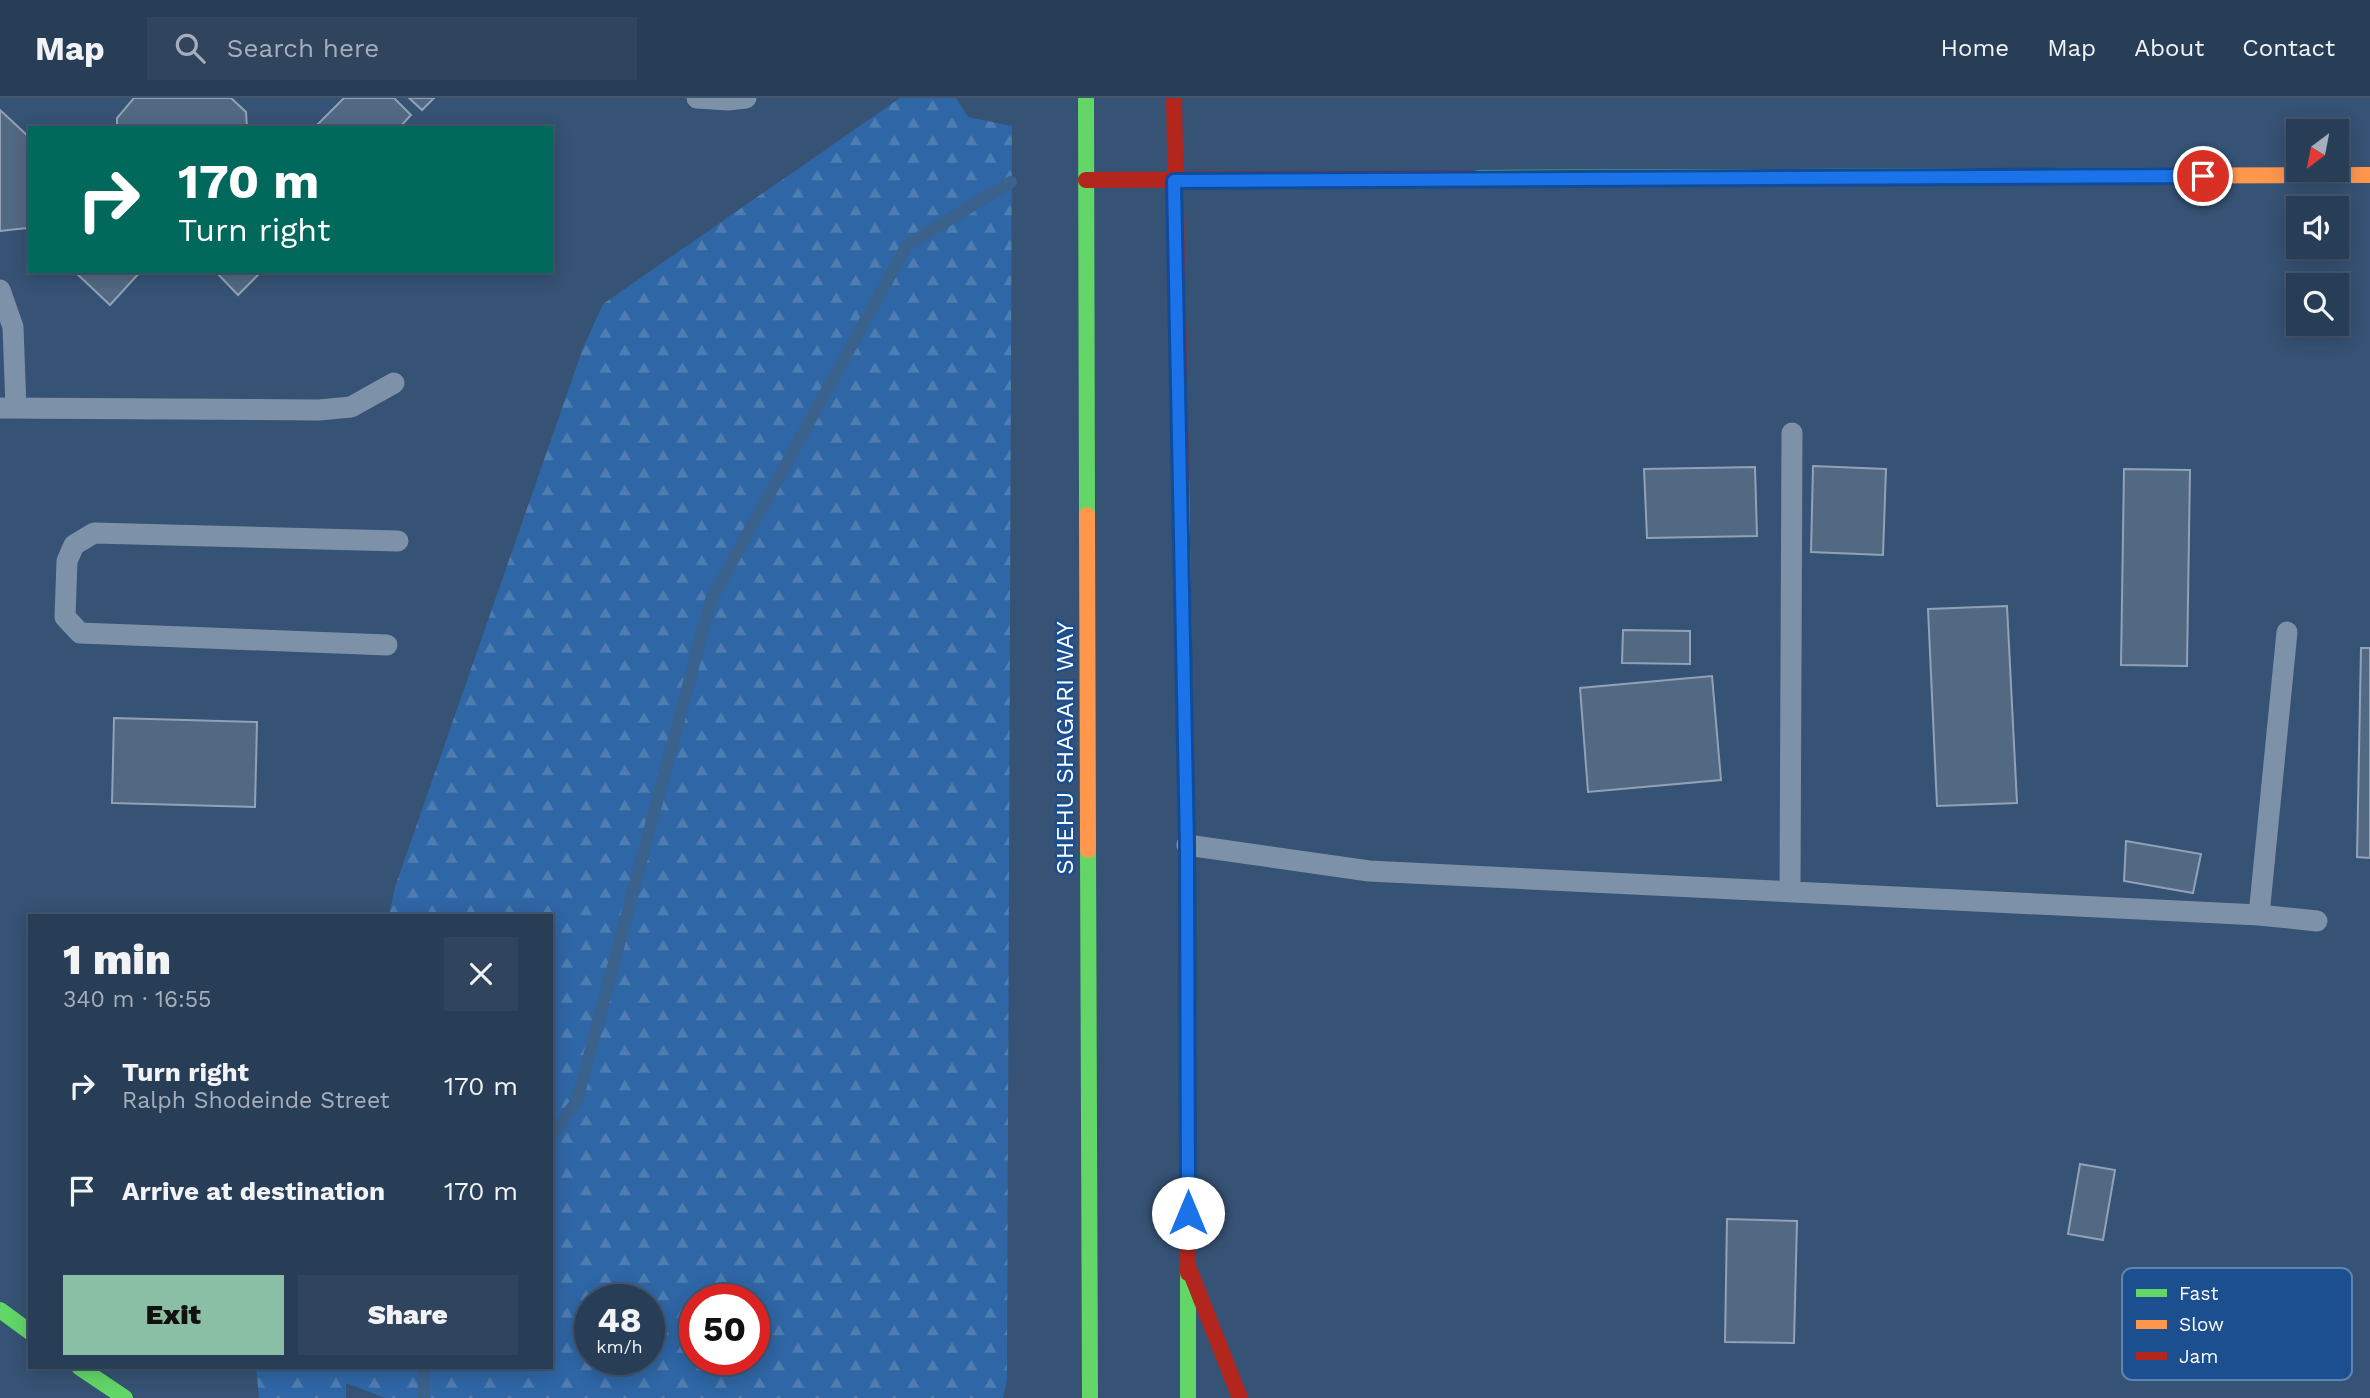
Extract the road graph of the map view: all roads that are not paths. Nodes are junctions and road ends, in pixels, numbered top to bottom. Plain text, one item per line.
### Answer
1 (697, 98) edge
2 (746, 98) edge
3 (1086, 98) edge
4 (1174, 98) edge
5 (2370, 175) edge
6 (1086, 180) junction
7 (1174, 181) junction
8 (0, 290) edge
9 (394, 383) dead end
10 (8, 408) edge
11 (1792, 433) dead end
12 (398, 541) dead end
13 (2287, 632) dead end
14 (387, 645) dead end
15 (1187, 845) junction
16 (1790, 892) junction
17 (2259, 915) junction
18 (2317, 921) dead end
19 (1188, 1266) junction
20 (0, 1310) edge
21 (28, 1331) edge
22 (82, 1369) edge
23 (125, 1397) edge
24 (1090, 1398) edge
25 (1188, 1398) edge
26 (1240, 1398) edge

1 - 2 lane
3 - 6 main road, SHEHU SHAGARI WAY
4 - 7 main road
5 - 7 main road
6 - 7 main road
6 - 24 main road, SHEHU SHAGARI WAY
7 - 15 main road
8 - 10 lane
9 - 10 lane
11 - 16 lane
12 - 14 lane
13 - 17 lane
15 - 16 lane
15 - 19 main road
16 - 17 lane
17 - 18 lane
19 - 25 main road
19 - 26 main road
20 - 21 main road
22 - 23 main road

